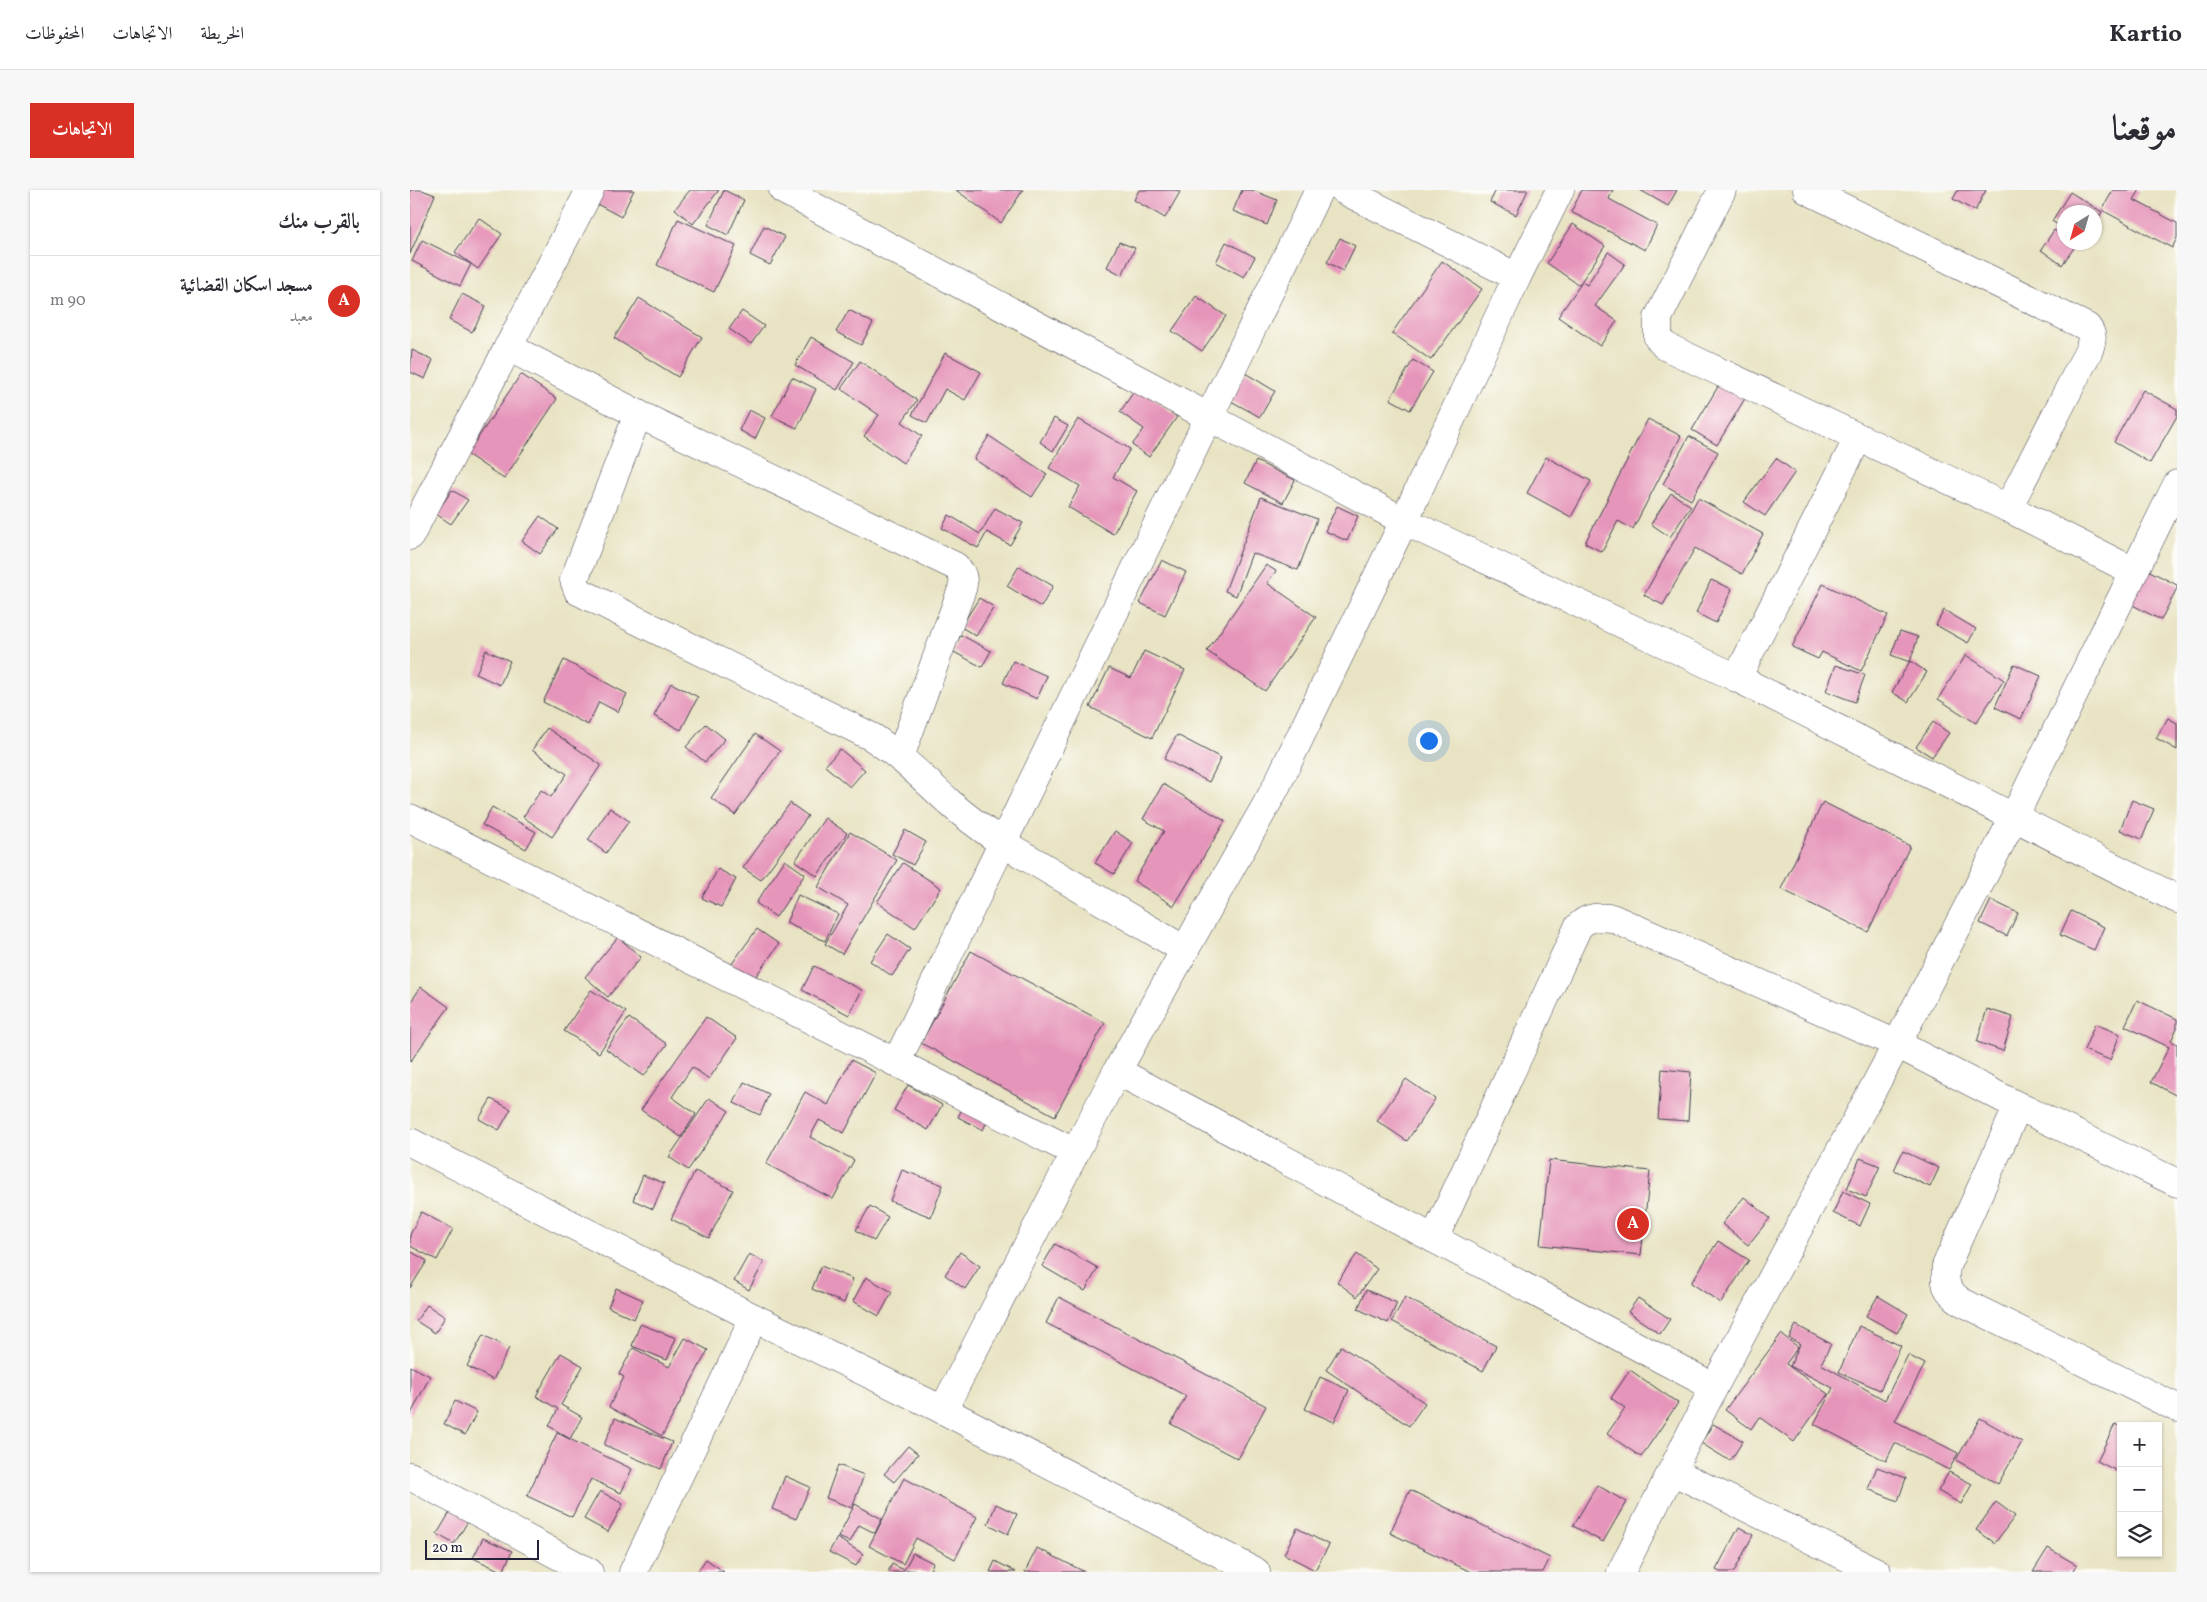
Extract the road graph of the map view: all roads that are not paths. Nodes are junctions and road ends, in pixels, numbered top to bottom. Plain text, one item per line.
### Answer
1 (590, 190) edge
2 (783, 190) edge
3 (1319, 190) edge
4 (1343, 190) edge
5 (1560, 190) edge
6 (1722, 190) edge
7 (1807, 190) edge
8 (1517, 277) junction
9 (508, 347) junction
10 (638, 414) junction
11 (1210, 418) junction
12 (1858, 438) junction
13 (2177, 484) edge
14 (2008, 508) junction
15 (1404, 521) junction
16 (413, 522) edge
17 (2133, 571) junction
18 (1737, 678) junction
19 (900, 756) junction
20 (2014, 817) junction
21 (410, 818) edge
22 (1001, 842) junction
23 (2177, 899) edge
24 (1185, 950) junction
25 (1898, 1044) junction
26 (896, 1063) junction
27 (1117, 1071) junction
28 (2018, 1106) junction
29 (410, 1142) edge
30 (1074, 1152) junction
31 (2177, 1183) edge
32 (1434, 1239) junction
33 (754, 1318) junction
34 (1714, 1387) junction
35 (2177, 1408) edge
36 (943, 1410) junction
37 (1672, 1471) junction
38 (410, 1476) edge
39 (590, 1572) edge
40 (633, 1572) edge
41 (1256, 1572) edge
42 (1621, 1572) edge
43 (1877, 1572) edge

1 - 9 street
2 - 11 street
3 - 11 street
4 - 8 street
5 - 8 street
6 - 12 street
7 - 14 street
8 - 15 street
9 - 10 street
9 - 16 street
10 - 19 street
10 - 19 street
11 - 15 street
11 - 22 street
12 - 14 street
12 - 18 street
13 - 17 street
14 - 17 street
15 - 18 street
15 - 24 street
17 - 20 street
18 - 20 street
19 - 22 street
20 - 23 street
20 - 25 street
21 - 26 street
22 - 24 street
22 - 26 street
24 - 27 street
25 - 28 street
25 - 32 street
25 - 34 street
26 - 30 street
27 - 30 street
27 - 32 street
28 - 31 street
28 - 35 street
29 - 33 street
30 - 36 street
32 - 34 street
33 - 36 street
33 - 40 street
34 - 37 street
36 - 41 street
37 - 42 street
37 - 43 street
38 - 39 street

